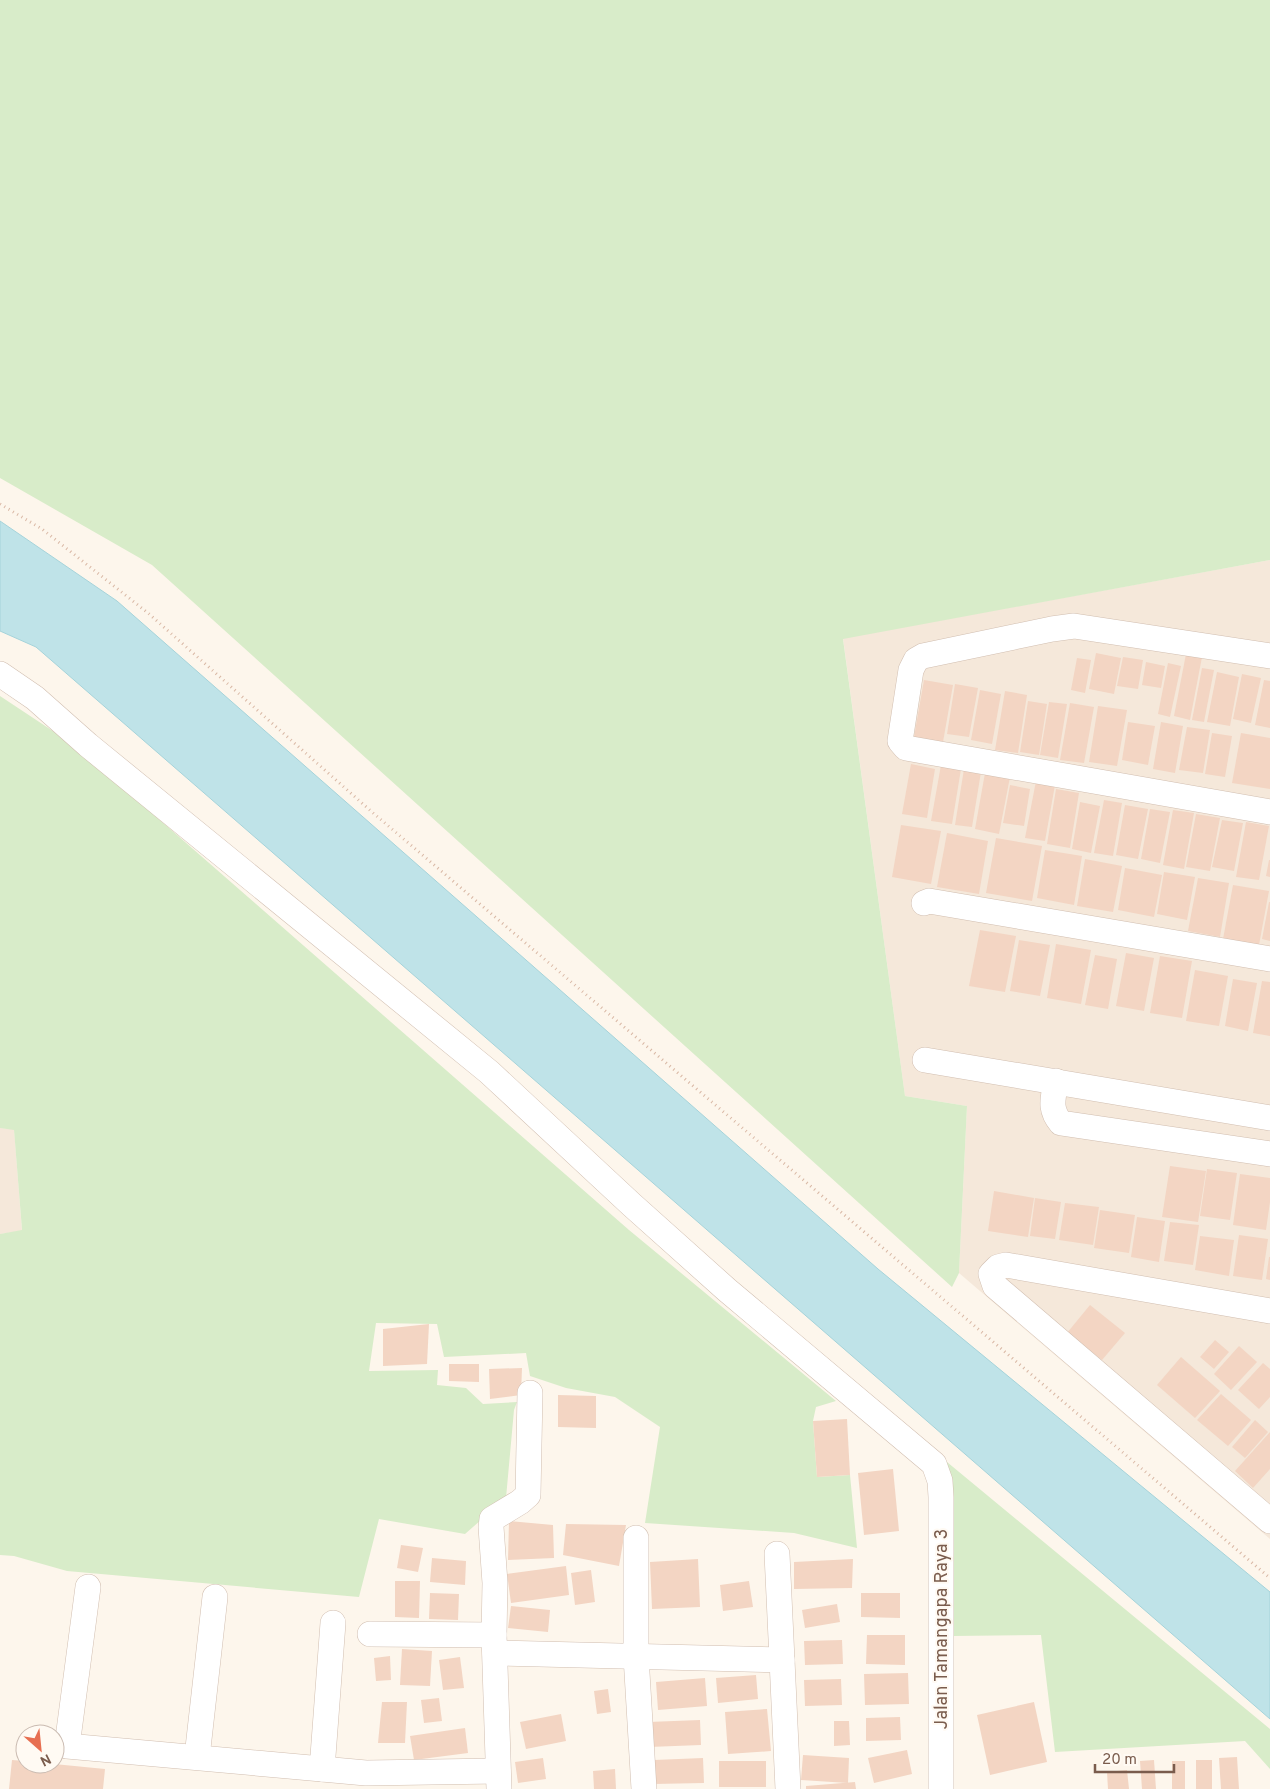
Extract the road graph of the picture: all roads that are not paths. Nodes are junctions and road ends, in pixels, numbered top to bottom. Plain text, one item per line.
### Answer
1 (1270, 656) edge
2 (0, 674) edge
3 (1270, 812) edge
4 (924, 903) dead end
5 (1270, 959) edge
6 (925, 1060) dead end
7 (1056, 1081) junction
8 (1270, 1118) edge
9 (1270, 1154) edge
10 (1269, 1312) edge
11 (530, 1393) dead end
12 (1270, 1521) edge
13 (636, 1538) dead end
14 (777, 1554) dead end
15 (88, 1587) dead end
16 (215, 1597) dead end
17 (333, 1623) dead end
18 (370, 1634) dead end
19 (494, 1644) junction
20 (636, 1656) junction
21 (782, 1660) junction
22 (197, 1758) junction
23 (322, 1769) junction
24 (498, 1780) edge
25 (644, 1789) edge
26 (788, 1789) edge
27 (941, 1789) edge

1 - 3 street
2 - 27 street, Jalan Tamangapa Raya 3
4 - 5 street
6 - 7 street
7 - 8 street
7 - 9 street
10 - 12 street
11 - 19 street
13 - 20 street
14 - 21 street
15 - 22 street
16 - 22 street
17 - 23 street
18 - 19 street
19 - 20 street
19 - 24 street
20 - 21 street
20 - 25 street
21 - 26 street
22 - 23 street
23 - 24 street

